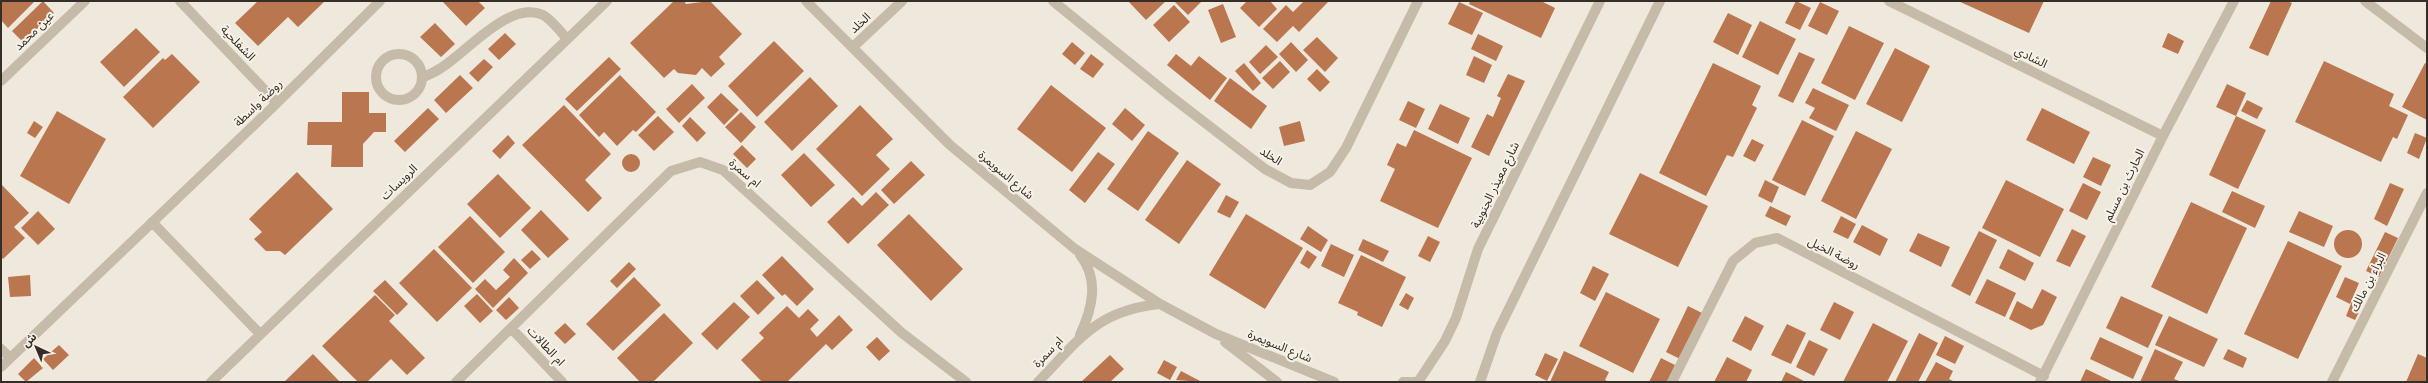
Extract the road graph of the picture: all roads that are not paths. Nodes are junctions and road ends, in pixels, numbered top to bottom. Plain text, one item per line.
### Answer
1 (85, 1) edge
2 (180, 1) edge
3 (380, 1) edge
4 (607, 1) edge
5 (806, 1) edge
6 (902, 1) edge
7 (1053, 1) edge
8 (1418, 1) edge
9 (1600, 1) edge
10 (1660, 1) edge
11 (1889, 1) edge
12 (2234, 1) edge
13 (2365, 1) edge
14 (567, 39) junction
15 (853, 47) junction
16 (2427, 48) edge
17 (422, 78) junction
18 (1, 81) edge
19 (277, 103) junction
20 (2162, 136) junction
21 (2427, 193) edge
22 (152, 222) junction
23 (1075, 249) junction
24 (1160, 304) junction
25 (512, 329) junction
26 (260, 334) junction
27 (1216, 334) junction
28 (1078, 341) junction
29 (1, 349) edge
30 (10, 358) junction
31 (1, 367) edge
32 (2042, 379) edge
33 (211, 382) edge
34 (456, 382) edge
35 (562, 382) edge
36 (966, 382) edge
37 (1038, 382) edge
38 (1277, 382) edge
39 (1334, 382) edge
40 (1403, 382) edge
41 (1418, 382) edge
42 (1480, 382) edge
43 (1672, 382) edge
44 (2332, 382) edge

1 - 18 street, عين محمد
2 - 19 street, الشفلحية
3 - 19 street, روضة واسطة
4 - 14 street, الرويسات
5 - 15 street, شارع السويمرة
6 - 15 street, الخلد
7 - 8 street, الخلد
9 - 41 street, شارع معيذر الجنوبية
10 - 42 street
11 - 20 street, الشادي
12 - 20 street, الحارث بن مسلم
13 - 16 street
14 - 17 street
14 - 26 street, الرويسات
15 - 23 street, شارع السويمرة
17 - 17 street
19 - 22 street, روضة واسطة
20 - 32 street, الحارث بن مسلم
21 - 44 street, البراء بن مالك
22 - 26 street
22 - 30 street, روضة واسطة
23 - 24 street, شارع السويمرة
23 - 28 street, ام سمرة
24 - 27 street, شارع السويمرة
24 - 28 street, ام سمرة
25 - 34 street, ام سمرة
25 - 35 street, ام الطالات
25 - 36 street, ام سمرة
26 - 33 street, الرويسات
27 - 38 street, شارع السويمرة
27 - 39 street, شارع السويمرة
28 - 37 street, ام سمرة
29 - 30 street
30 - 31 street, روضة واسطة
32 - 43 street, روضة الخيل
40 - 41 street

